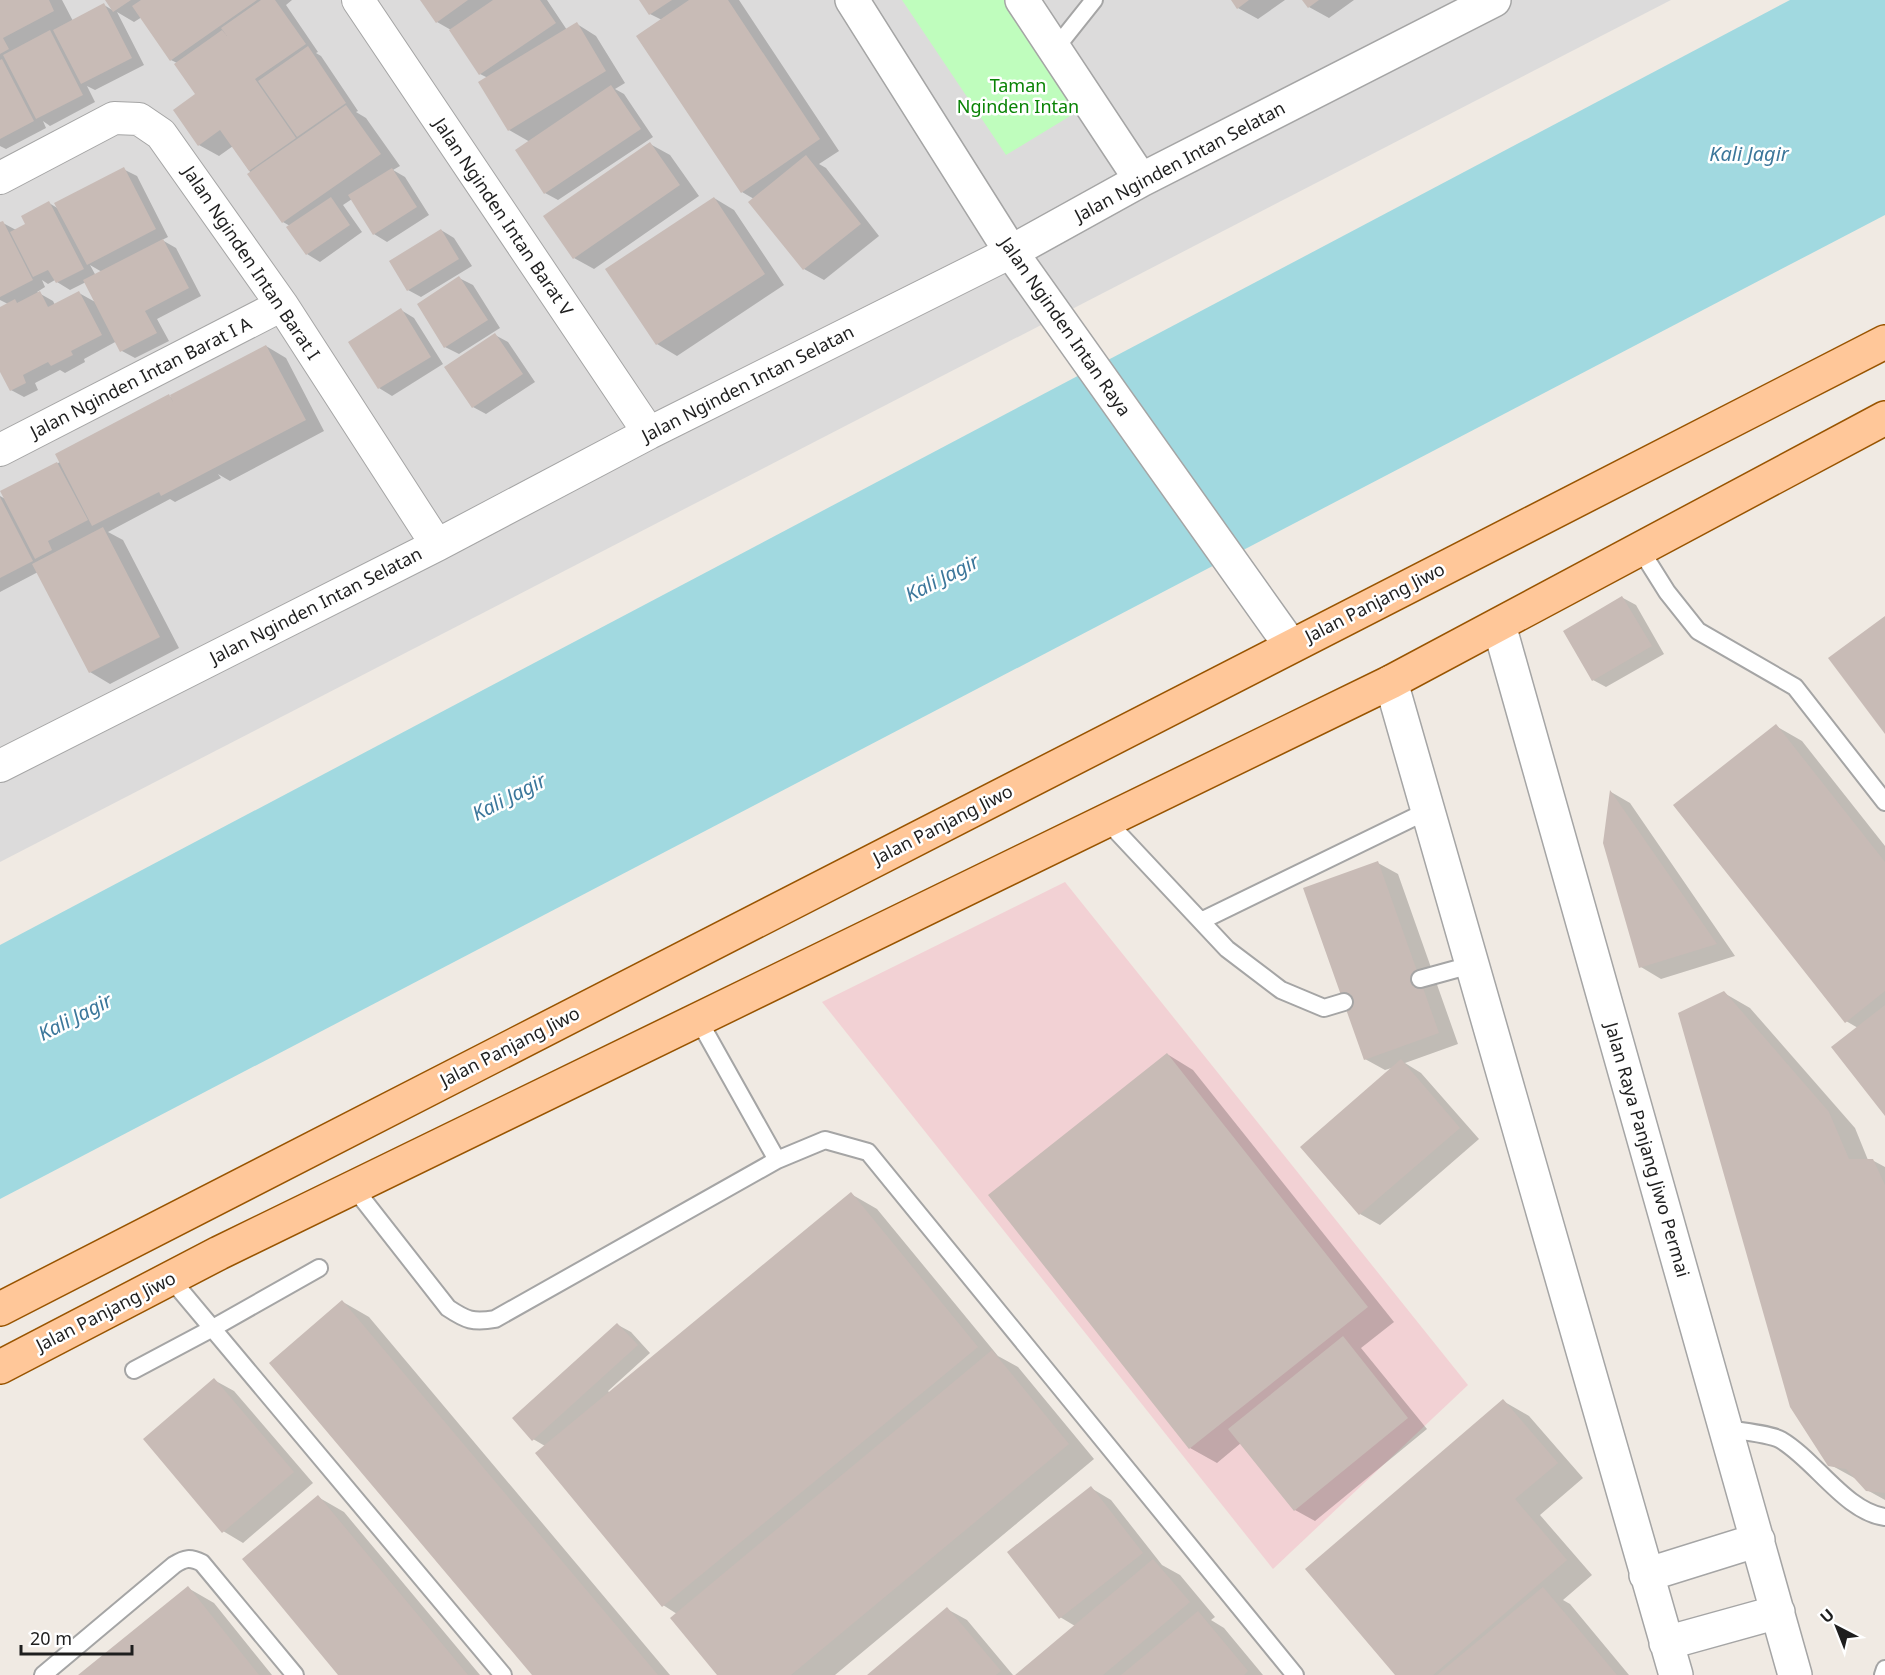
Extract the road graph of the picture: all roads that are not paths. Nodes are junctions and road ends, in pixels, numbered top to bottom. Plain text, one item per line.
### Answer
1 (358, 0) edge
2 (852, 0) edge
3 (1022, 0) edge
4 (1094, 0) edge
5 (1494, 0) edge
6 (1055, 49) junction
7 (0, 178) edge
8 (1141, 180) junction
9 (1011, 252) junction
10 (282, 305) junction
11 (1885, 342) edge
12 (1885, 417) edge
13 (649, 433) junction
14 (0, 450) edge
15 (437, 545) junction
16 (1640, 549) junction
17 (1499, 625) junction
18 (1292, 646) junction
19 (1391, 682) junction
20 (0, 766) edge
21 (1885, 802) edge
22 (1427, 811) junction
23 (1107, 820) junction
24 (1202, 921) junction
25 (1472, 965) junction
26 (1420, 980) dead end
27 (1344, 1002) dead end
28 (699, 1020) junction
29 (777, 1161) junction
30 (354, 1188) junction
31 (319, 1268) dead end
32 (171, 1278) junction
33 (0, 1309) edge
34 (213, 1328) junction
35 (0, 1367) edge
36 (134, 1370) dead end
37 (1726, 1429) junction
38 (1885, 1517) edge
39 (1758, 1540) junction
40 (1646, 1575) junction
41 (1778, 1612) junction
42 (1666, 1643) junction
43 (1885, 1669) edge
44 (43, 1675) edge
45 (295, 1675) edge
46 (503, 1675) edge
47 (1295, 1675) edge
48 (1676, 1675) edge
49 (1795, 1675) edge
50 (1883, 1675) edge

1 - 13 street, Jalan Nginden Intan Barat V
2 - 9 street, Jalan Nginden Intan Raya
3 - 6 street
4 - 6 lane
5 - 8 street, Jalan Nginden Intan Selatan
6 - 8 street
7 - 10 street, Jalan Nginden Intan Barat I
8 - 9 street, Jalan Nginden Intan Selatan
9 - 13 street, Jalan Nginden Intan Selatan
9 - 18 street, Jalan Nginden Intan Raya
10 - 14 street, Jalan Nginden Intan Barat I A
10 - 15 street, Jalan Nginden Intan Barat I
11 - 18 main road, Jalan Panjang Jiwo
12 - 16 main road, Jalan Panjang Jiwo
13 - 15 street, Jalan Nginden Intan Selatan
15 - 20 street, Jalan Nginden Intan Selatan
16 - 17 main road, Jalan Panjang Jiwo
16 - 21 lane
17 - 19 main road, Jalan Panjang Jiwo
17 - 37 street, Jalan Raya Panjang Jiwo Permai
18 - 33 main road, Jalan Panjang Jiwo
19 - 22 street
19 - 23 main road, Jalan Panjang Jiwo
22 - 24 lane
22 - 25 street
23 - 24 lane
23 - 28 main road, Jalan Panjang Jiwo
24 - 27 lane
25 - 26 lane
25 - 40 street
28 - 29 lane
28 - 30 main road, Jalan Panjang Jiwo
29 - 30 lane
29 - 47 lane
30 - 32 main road, Jalan Panjang Jiwo
31 - 34 lane
32 - 34 lane
32 - 35 main road, Jalan Panjang Jiwo
34 - 36 lane
34 - 46 lane
37 - 38 lane
37 - 39 street, Jalan Raya Panjang Jiwo Permai
39 - 40 street
39 - 41 street, Jalan Raya Panjang Jiwo Permai
40 - 42 street
41 - 42 street
41 - 49 street, Jalan Raya Panjang Jiwo Permai
42 - 48 street
43 - 50 lane
44 - 45 lane

